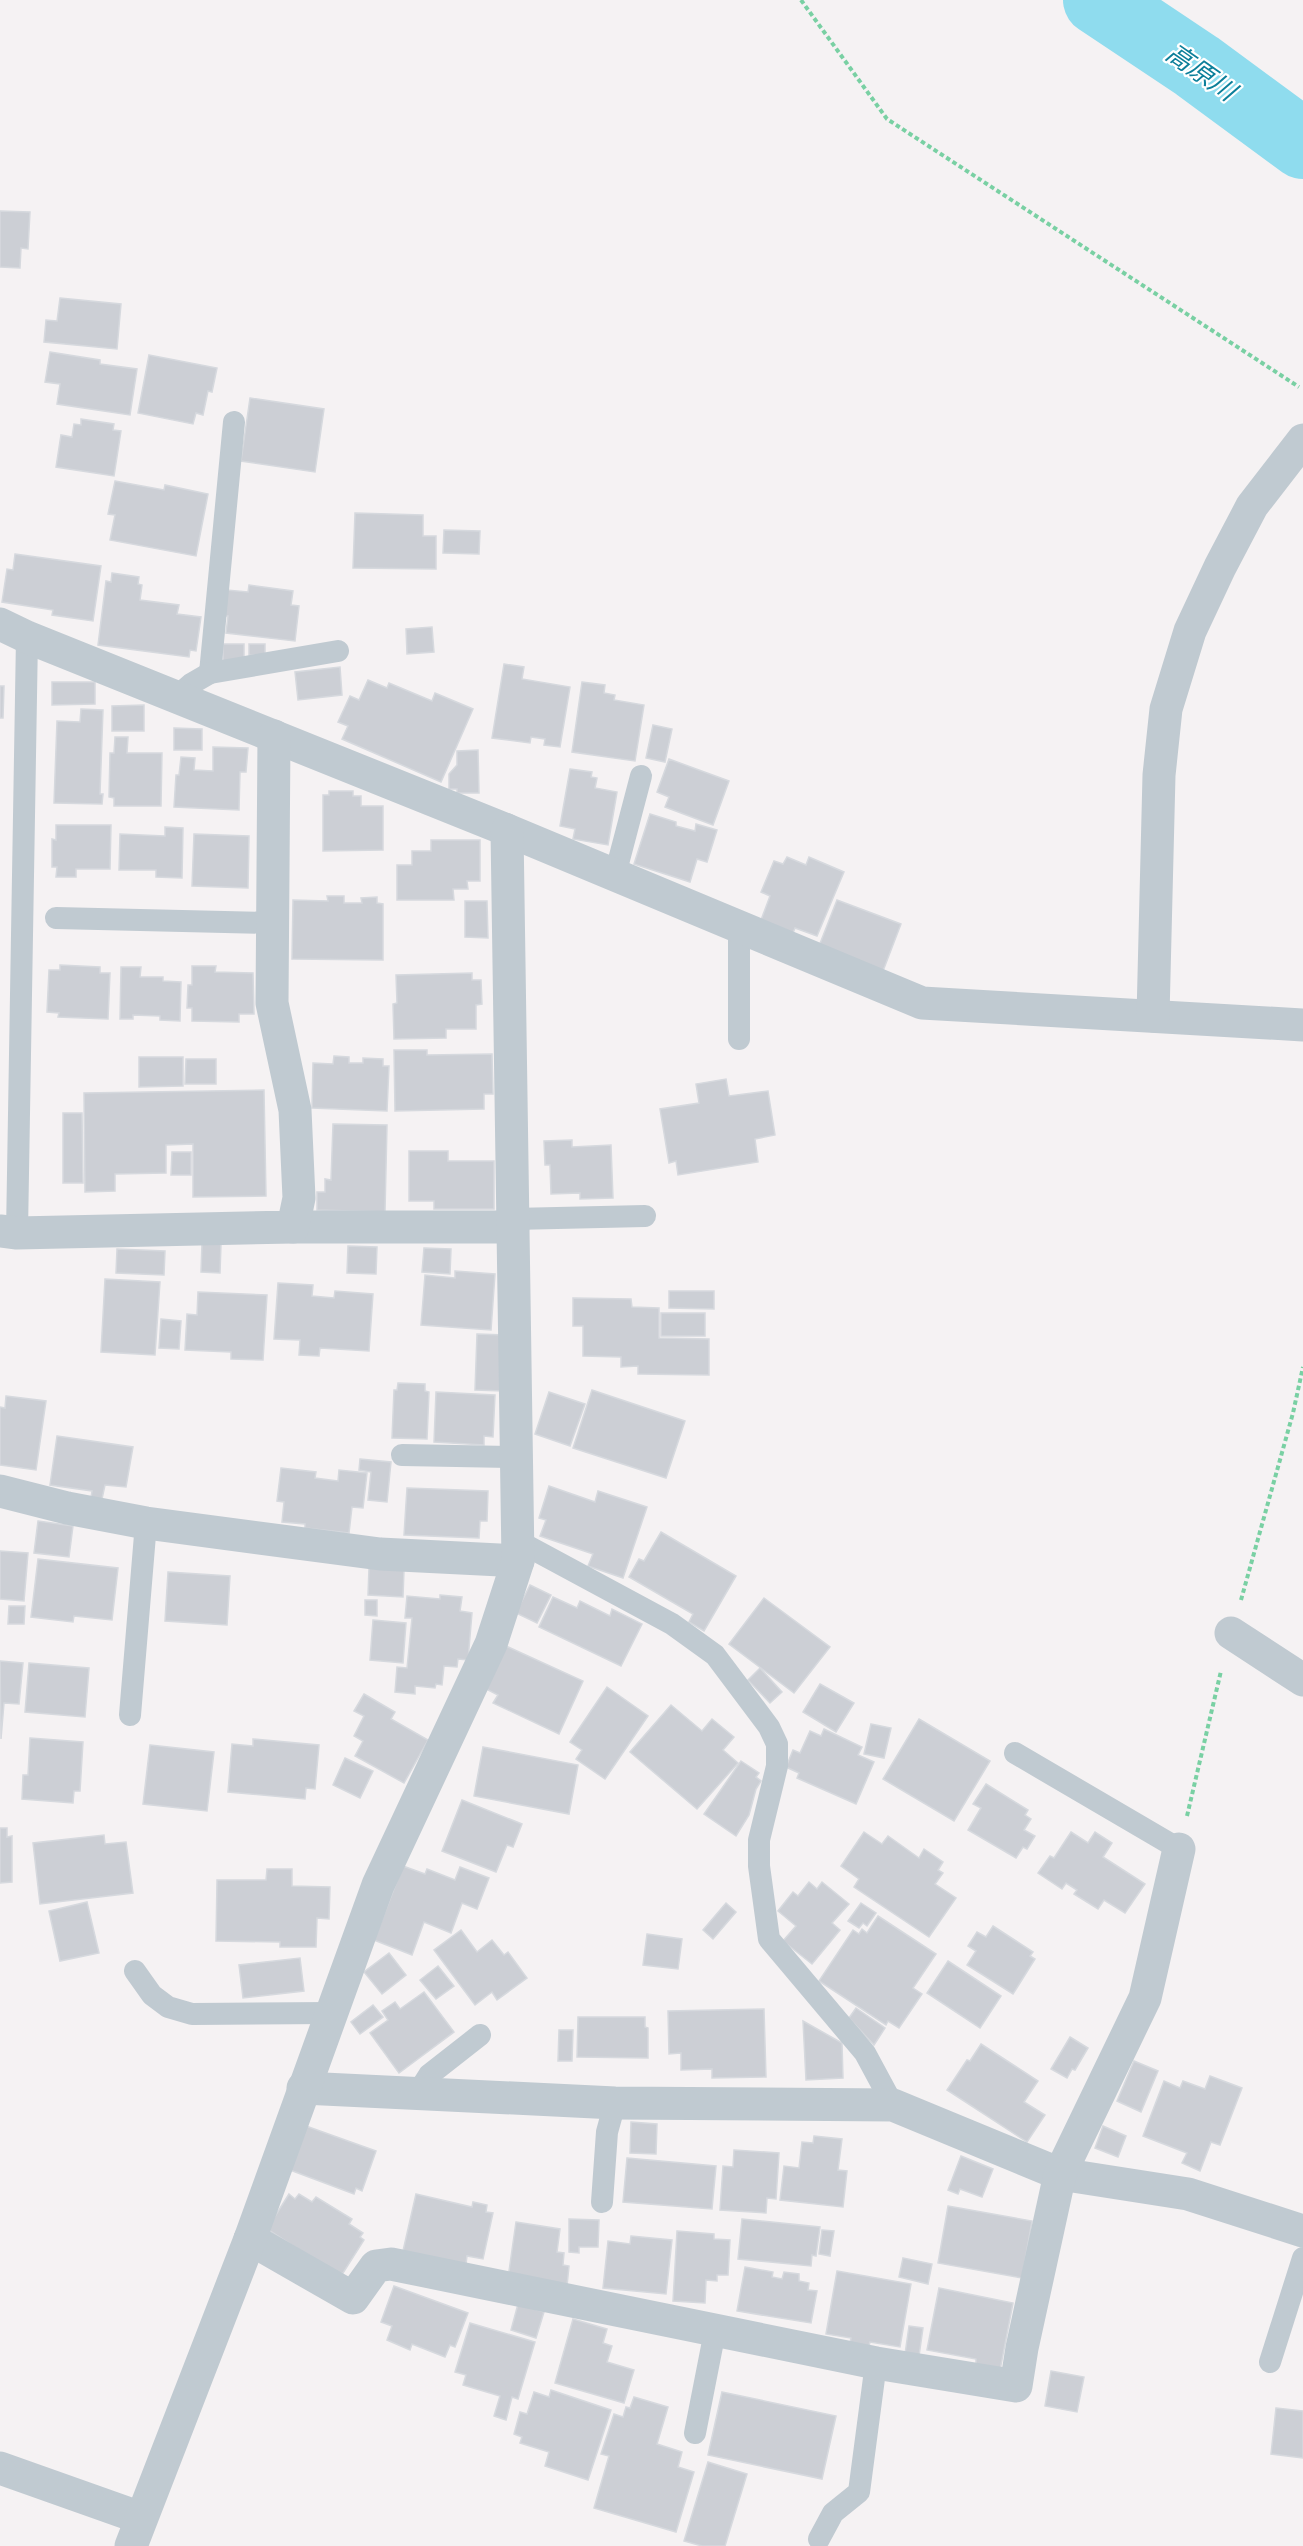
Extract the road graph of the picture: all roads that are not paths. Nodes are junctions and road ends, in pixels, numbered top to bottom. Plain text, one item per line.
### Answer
1 (234, 422) dead end
2 (1303, 440) edge
3 (14, 631) edge
4 (338, 651) dead end
5 (210, 673) junction
6 (176, 697) junction
7 (274, 736) junction
8 (640, 776) dead end
9 (507, 830) junction
10 (615, 875) junction
11 (56, 918) dead end
12 (273, 923) junction
13 (739, 926) junction
14 (1153, 1016) junction
15 (1303, 1025) edge
16 (739, 1039) dead end
17 (645, 1216) dead end
18 (513, 1223) junction
19 (293, 1227) junction
20 (8, 1232) edge
21 (402, 1455) dead end
22 (516, 1457) junction
23 (0, 1491) edge
24 (146, 1523) junction
25 (518, 1551) junction
26 (1232, 1633) dead end
27 (1303, 1680) edge
28 (130, 1715) dead end
29 (1016, 1754) dead end
30 (1179, 1849) joint
31 (135, 1971) dead end
32 (331, 2013) junction
33 (480, 2035) dead end
34 (303, 2088) junction
35 (417, 2094) junction
36 (615, 2103) junction
37 (893, 2105) junction
38 (1060, 2174) junction
39 (602, 2202) dead end
40 (1303, 2231) edge
41 (250, 2239) junction
42 (1303, 2258) edge
43 (715, 2331) junction
44 (1270, 2361) dead end
45 (876, 2363) junction
46 (694, 2433) dead end
47 (0, 2468) edge
48 (136, 2532) edge
49 (819, 2539) dead end

1 - 5 lane
2 - 14 street
3 - 6 street
3 - 20 lane
4 - 5 lane
5 - 6 lane
6 - 7 street
7 - 9 street
7 - 12 street
8 - 10 lane
9 - 10 street
9 - 18 street
10 - 13 street
11 - 12 lane
12 - 19 street
13 - 14 street
13 - 16 lane
14 - 15 street
17 - 18 lane
18 - 19 street
18 - 22 street
19 - 20 street
21 - 22 lane
22 - 25 street
23 - 24 street
24 - 25 street
24 - 28 lane
25 - 32 street
25 - 37 lane
26 - 27 street
29 - 30 lane
30 - 38 street
31 - 32 lane
32 - 34 street
33 - 35 lane
34 - 35 street
34 - 41 street
35 - 36 street
36 - 37 street
36 - 39 lane
37 - 38 street
38 - 40 street
38 - 45 street
41 - 43 street
41 - 48 street
42 - 44 lane
43 - 45 street
43 - 46 lane
45 - 49 lane
47 - 48 street

